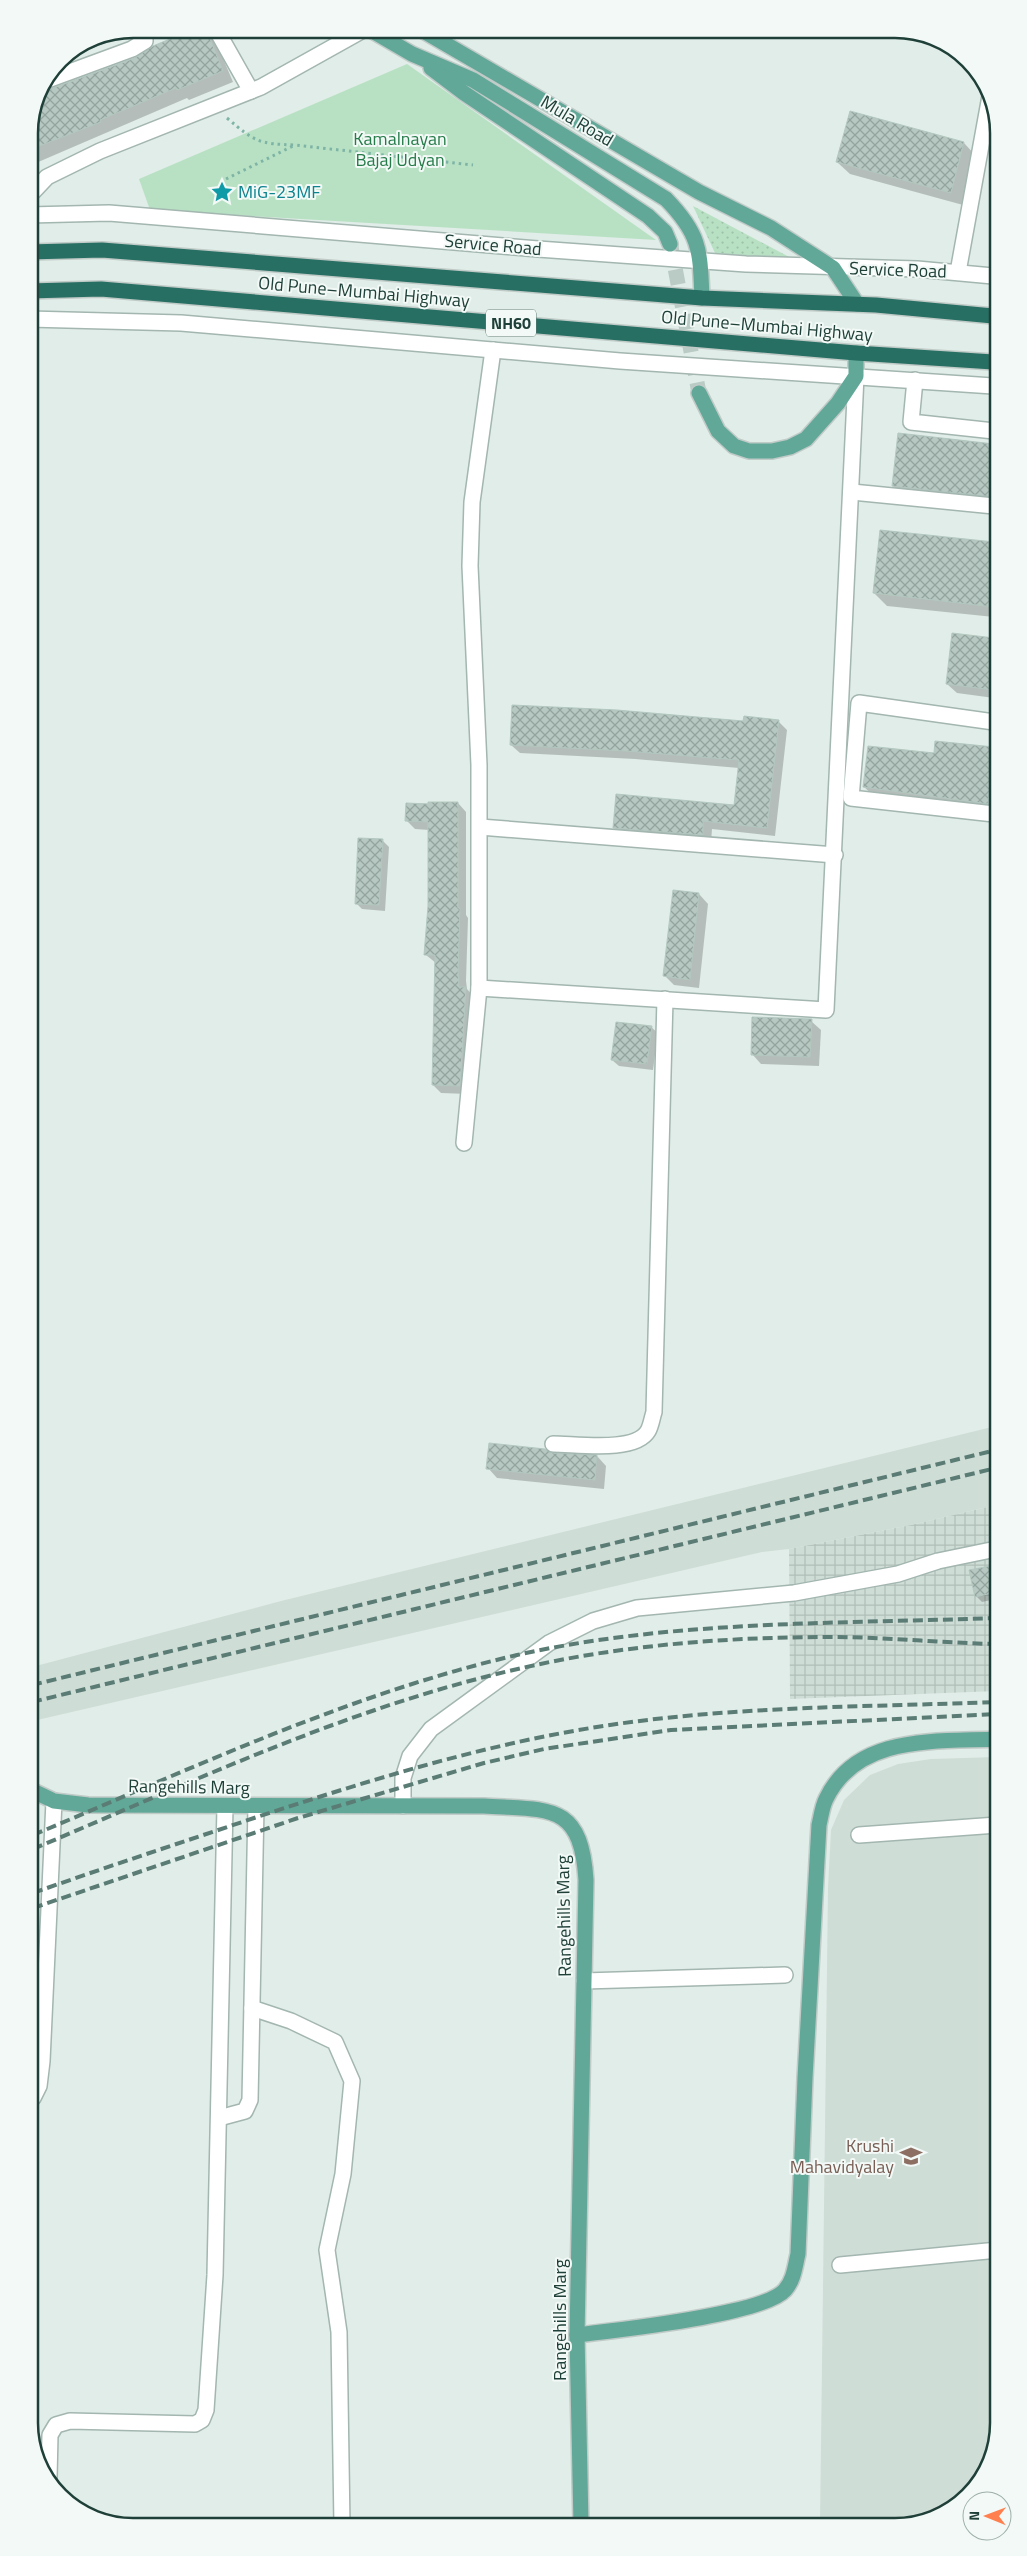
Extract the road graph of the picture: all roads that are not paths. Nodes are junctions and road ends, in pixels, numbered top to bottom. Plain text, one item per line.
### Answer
1 (146, 38) edge
2 (221, 38) edge
3 (350, 38) edge
4 (383, 38) edge
5 (435, 38) edge
6 (412, 54) junction
7 (56, 77) edge
8 (251, 91) junction
9 (987, 112) edge
10 (38, 186) edge
11 (38, 215) edge
12 (670, 244) tunnel mouth
13 (38, 252) edge
14 (700, 259) junction
15 (833, 268) junction
16 (958, 272) junction
17 (990, 276) edge
18 (38, 291) edge
19 (702, 298) junction
20 (857, 304) junction
21 (990, 316) edge
22 (38, 318) edge
23 (493, 350) junction
24 (856, 353) junction
25 (990, 362) edge
26 (856, 376) junction
27 (915, 380) junction
28 (990, 386) edge
29 (699, 393) tunnel mouth
30 (990, 431) edge
31 (852, 492) junction
32 (990, 506) edge
33 (990, 721) edge
34 (844, 796) junction
35 (990, 814) edge
36 (480, 827) junction
37 (835, 855) junction
38 (479, 988) junction
39 (665, 999) junction
40 (464, 1143) dead end
41 (554, 1444) dead end
42 (990, 1550) edge
43 (990, 1739) edge
44 (38, 1793) edge
45 (54, 1801) junction
46 (225, 1806) junction
47 (256, 1806) junction
48 (403, 1806) junction
49 (990, 1826) edge
50 (859, 1836) dead end
51 (785, 1975) dead end
52 (584, 1980) junction
53 (252, 2008) junction
54 (38, 2088) edge
55 (219, 2118) junction
56 (990, 2251) edge
57 (840, 2265) dead end
58 (577, 2335) junction
59 (49, 2469) edge
60 (342, 2518) edge
61 (581, 2518) edge

1 - 7 street
2 - 8 street
3 - 8 street
4 - 6 main road, Mula Road
5 - 15 main road
6 - 12 main road
6 - 14 main road, Mula Road
8 - 10 street
9 - 16 street
11 - 14 street, Service Road
13 - 19 highway, Old Pune–Mumbai Highway / NH60
14 - 15 street, Service Road
14 - 19 main road, Mula Road
15 - 16 street, Service Road
15 - 20 main road
16 - 17 street, Service Road
18 - 24 highway, Old Pune–Mumbai Highway / NH60
19 - 20 highway, Old Pune–Mumbai Highway / NH60
20 - 21 highway, Old Pune–Mumbai Highway / NH60
22 - 23 street
23 - 26 street
23 - 36 street
24 - 25 highway, Old Pune–Mumbai Highway / NH60
24 - 26 main road
26 - 27 street
26 - 29 main road
26 - 31 street
27 - 28 street
27 - 30 street
31 - 32 street
31 - 34 street
33 - 34 street
34 - 35 street
34 - 37 street
36 - 37 street
36 - 38 street
37 - 39 street
38 - 39 street
38 - 40 street
39 - 41 street
42 - 48 street
43 - 58 main road
44 - 45 main road, Rangehills Marg
45 - 46 main road, Rangehills Marg
45 - 54 street
46 - 47 main road, Rangehills Marg
46 - 55 street
47 - 48 main road, Rangehills Marg
47 - 53 street
48 - 52 main road, Rangehills Marg
49 - 50 street
51 - 52 street
52 - 58 main road, Rangehills Marg
53 - 55 street
53 - 60 street
55 - 59 street
56 - 57 street
58 - 61 main road, Rangehills Marg

